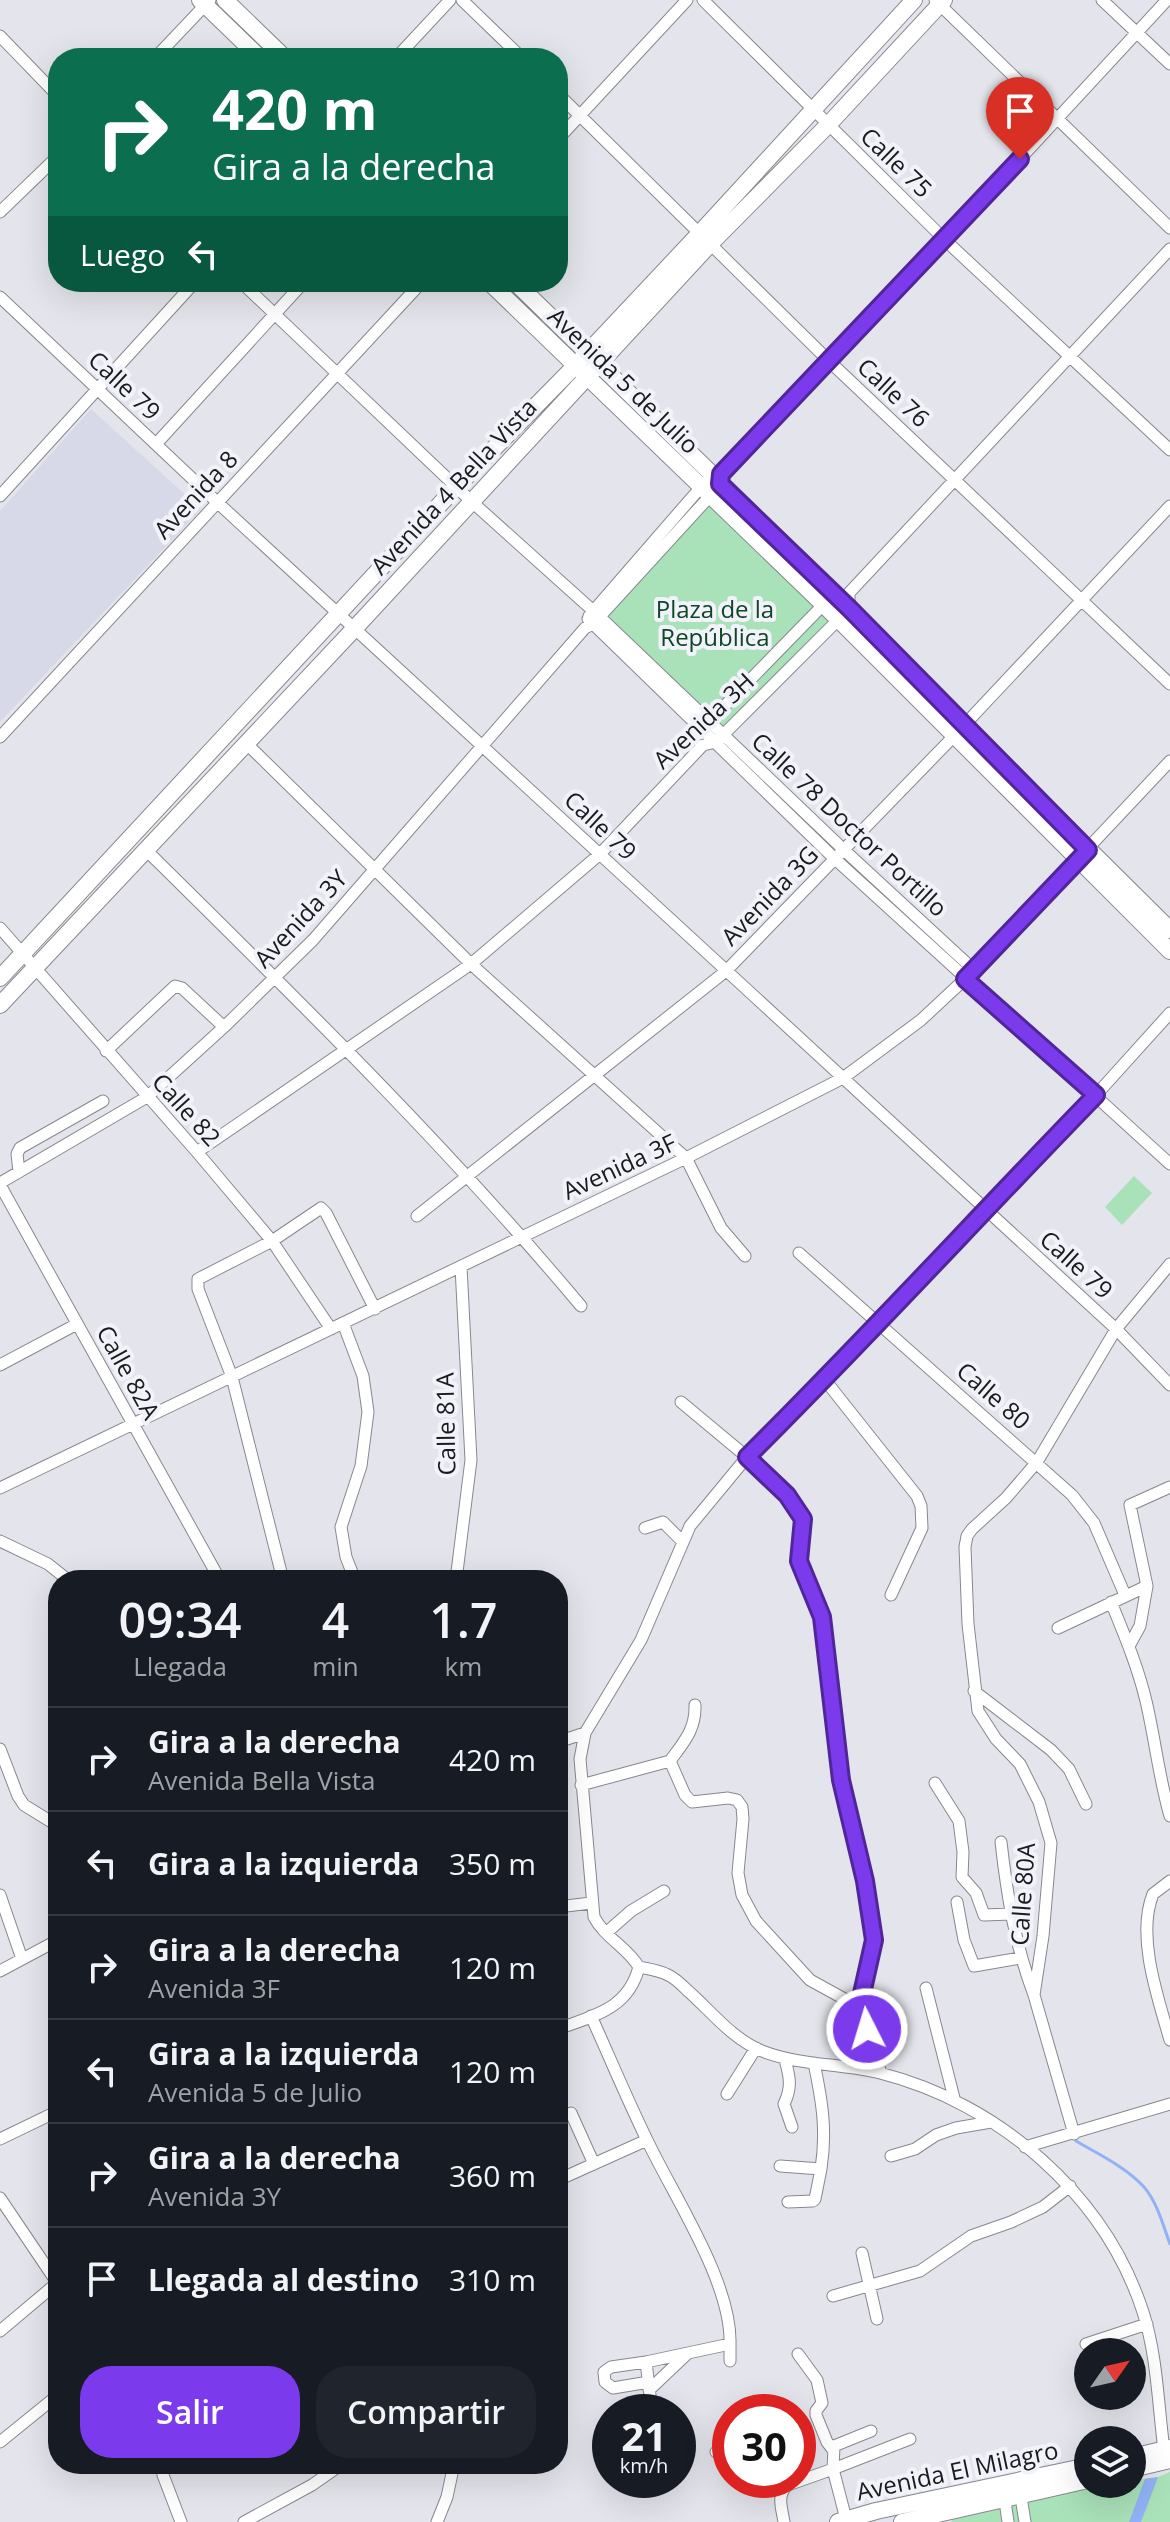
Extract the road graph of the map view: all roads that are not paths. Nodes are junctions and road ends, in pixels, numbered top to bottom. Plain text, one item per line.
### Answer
1 (225, 0) edge
2 (450, 0) edge
3 (462, 0) edge
4 (687, 0) edge
5 (703, 0) edge
6 (914, 0) edge
7 (1102, 0) edge
8 (1167, 0) edge
9 (206, 2) edge
10 (939, 2) edge
11 (1137, 33) junction
12 (0, 36) edge
13 (164, 48) edge
14 (250, 48) edge
15 (275, 48) edge
16 (405, 48) edge
17 (512, 48) edge
18 (1170, 64) edge
19 (48, 86) edge
20 (568, 104) edge
21 (812, 110) junction
22 (580, 116) junction
23 (1057, 119) junction
24 (828, 125) junction
25 (568, 129) edge
26 (48, 166) edge
27 (0, 212) edge
28 (1170, 228) edge
29 (706, 238) junction
30 (945, 240) junction
31 (1170, 249) edge
32 (186, 292) edge
33 (251, 292) edge
34 (295, 292) edge
35 (413, 292) edge
36 (499, 292) edge
37 (525, 292) edge
38 (0, 297) edge
39 (274, 314) junction
40 (1072, 356) junction
41 (593, 358) junction
42 (828, 360) junction
43 (580, 372) junction
44 (338, 375) junction
45 (98, 390) junction
46 (156, 444) junction
47 (1170, 450) edge
48 (956, 480) junction
49 (713, 483) junction
50 (456, 487) junction
51 (0, 496) edge
52 (471, 501) junction
53 (218, 503) junction
54 (1170, 506) edge
55 (1083, 600) junction
56 (838, 604) junction
57 (338, 613) junction
58 (592, 620) junction
59 (355, 628) junction
60 (1170, 684) edge
61 (706, 724) junction
62 (959, 731) junction
63 (0, 737) edge
64 (720, 738) junction
65 (246, 743) junction
66 (703, 745) junction
67 (484, 746) junction
68 (1170, 761) edge
69 (145, 849) junction
70 (600, 854) junction
71 (839, 855) junction
72 (1083, 855) junction
73 (374, 870) junction
74 (0, 928) edge
75 (1170, 930) edge
76 (1170, 951) edge
77 (23, 954) junction
78 (471, 964) junction
79 (35, 969) junction
80 (726, 971) junction
81 (970, 975) junction
82 (0, 978) edge
83 (275, 978) junction
84 (0, 1005) edge
85 (1170, 1013) edge
86 (224, 1027) junction
87 (344, 1049) junction
88 (106, 1051) junction
89 (593, 1074) junction
90 (843, 1078) junction
91 (1096, 1095) junction
92 (147, 1097) junction
93 (103, 1101) dead end
94 (197, 1152) junction
95 (686, 1158) junction
96 (1170, 1164) edge
97 (19, 1172) junction
98 (467, 1175) junction
99 (0, 1184) edge
100 (985, 1209) junction
101 (417, 1216) dead end
102 (522, 1236) junction
103 (272, 1241) junction
104 (799, 1253) dead end
105 (745, 1256) dead end
106 (1170, 1264) edge
107 (461, 1267) junction
108 (581, 1306) dead end
109 (375, 1309) junction
110 (879, 1322) junction
111 (343, 1323) junction
112 (77, 1324) junction
113 (331, 1329) junction
114 (1116, 1329) junction
115 (0, 1365) edge
116 (232, 1377) junction
117 (825, 1380) junction
118 (1170, 1385) edge
119 (681, 1402) dead end
120 (133, 1424) junction
121 (747, 1457) junction
122 (1037, 1462) junction
123 (1170, 1487) edge
124 (0, 1488) edge
125 (645, 1528) dead end
126 (0, 1541) edge
127 (682, 1541) junction
128 (56, 1570) edge
129 (214, 1570) edge
130 (280, 1570) edge
131 (351, 1570) edge
132 (457, 1570) edge
133 (1147, 1586) junction
134 (891, 1595) dead end
135 (1125, 1595) junction
136 (1111, 1602) junction
137 (1058, 1628) dead end
138 (1129, 1646) junction
139 (974, 1691) junction
140 (695, 1705) dead end
141 (585, 1733) junction
142 (568, 1739) edge
143 (0, 1749) edge
144 (670, 1761) junction
145 (935, 1783) dead end
146 (581, 1785) junction
147 (1086, 1804) dead end
148 (1170, 1816) edge
149 (48, 1820) edge
150 (1001, 1842) dead end
151 (1170, 1881) edge
152 (664, 1891) dead end
153 (0, 1895) edge
154 (957, 1902) dead end
155 (591, 1903) junction
156 (568, 1906) edge
157 (1011, 1914) junction
158 (606, 1933) junction
159 (48, 1945) edge
160 (1020, 1958) junction
161 (22, 1959) junction
162 (639, 1967) junction
163 (0, 1971) edge
164 (926, 1988) dead end
165 (1034, 1995) junction
166 (859, 2007) junction
167 (591, 2016) junction
168 (568, 2025) edge
169 (1170, 2040) edge
170 (756, 2048) junction
171 (785, 2060) junction
172 (814, 2063) junction
173 (881, 2073) junction
174 (727, 2094) dead end
175 (954, 2098) junction
176 (1170, 2104) edge
177 (571, 2113) dead end
178 (48, 2115) edge
179 (991, 2122) junction
180 (792, 2127) dead end
181 (1074, 2134) junction
182 (0, 2139) edge
183 (647, 2140) junction
184 (1025, 2147) junction
185 (891, 2156) dead end
186 (594, 2164) junction
187 (780, 2166) dead end
188 (821, 2169) junction
189 (568, 2176) edge
190 (1070, 2186) junction
191 (1, 2201) edge
192 (788, 2202) dead end
193 (862, 2253) dead end
194 (48, 2269) edge
195 (870, 2285) junction
196 (48, 2291) edge
197 (833, 2296) dead end
198 (877, 2319) dead end
199 (1147, 2324) junction
200 (0, 2331) edge
201 (1104, 2338) edge
202 (730, 2344) junction
203 (687, 2354) junction
204 (798, 2354) dead end
205 (730, 2361) dead end
206 (646, 2362) junction
207 (649, 2386) junction
208 (650, 2394) edge
209 (48, 2403) edge
210 (871, 2431) dead end
211 (910, 2439) dead end
212 (0, 2442) edge
213 (833, 2450) junction
214 (1168, 2452) edge
215 (1146, 2455) edge
216 (1146, 2462) edge
217 (833, 2469) junction
218 (1074, 2471) edge
219 (328, 2474) edge
220 (452, 2474) edge
221 (163, 2475) dead end
222 (816, 2475) edge
223 (1074, 2482) edge
224 (1012, 2491) junction
225 (780, 2498) edge
226 (842, 2520) edge
227 (181, 2522) edge
228 (244, 2522) edge
229 (437, 2522) edge
230 (784, 2522) edge
231 (904, 2522) edge
232 (1008, 2522) edge
233 (1025, 2522) edge

1 - 15 street
2 - 16 street
3 - 17 street
4 - 22 street
5 - 21 street, Calle 75
6 - 21 street, Avenida 4 Bella Vista
7 - 11 street
8 - 11 street, Avenida 3Y
9 - 13 street
9 - 14 street
10 - 23 street
10 - 24 street, Avenida 4 Bella Vista
11 - 18 street
11 - 23 street, Avenida 3Y
12 - 19 street
20 - 22 street, Calle 76
21 - 24 street, Calle 75
21 - 29 street, Avenida 4 Bella Vista
22 - 25 street
22 - 29 street, Calle 76
23 - 28 street
23 - 30 street, Avenida 3Y
24 - 29 street, Avenida 4 Bella Vista
24 - 30 street, Calle 75
26 - 27 street
29 - 41 street, Avenida 4 Bella Vista
29 - 42 street, Calle 76
30 - 40 street, Calle 75
30 - 42 street, Avenida 3Y
31 - 40 street, Avenida 3H
32 - 45 street
33 - 39 street, Calle 78 Doctor Portillo
34 - 39 street
35 - 44 street, Avenida 8
36 - 43 street, Avenida 5 de Julio
37 - 41 street, Avenida 5 de Julio
38 - 45 street, Calle 79
39 - 44 street, Calle 78 Doctor Portillo
39 - 46 street
40 - 47 street, Calle 75
40 - 48 street, Avenida 3H
41 - 43 street, Avenida 4 Bella Vista
41 - 49 street, Avenida 5 de Julio
42 - 48 street, Calle 76
42 - 49 street, Avenida 3Y
43 - 49 street, Avenida 5 de Julio
43 - 50 street, Avenida 4 Bella Vista
43 - 52 street, Avenida 4 Bella Vista
44 - 50 street, Calle 78 Doctor Portillo
44 - 53 street, Avenida 8
45 - 46 street, Calle 79
45 - 51 street
46 - 53 street, Calle 79
48 - 55 street, Calle 76
48 - 56 street, Avenida 3H
49 - 56 street, Avenida 5 de Julio
49 - 58 street, Avenida 3Y
50 - 52 street, Calle 78 Doctor Portillo
50 - 57 street, Avenida 4 Bella Vista
52 - 58 street, Calle 78 Doctor Portillo
52 - 59 street, Avenida 4 Bella Vista
53 - 57 street, Calle 79
53 - 63 street, Avenida 8
54 - 55 street, Avenida 3G
55 - 60 street, Calle 76
55 - 62 street, Avenida 3G
56 - 61 street
56 - 62 street, Avenida 5 de Julio
56 - 64 street, Avenida 3H
57 - 59 street, Calle 79
57 - 77 street, Avenida 4 Bella Vista
58 - 61 street, Calle 78 Doctor Portillo
58 - 67 street, Avenida 3Y
59 - 65 street, Avenida 4 Bella Vista
59 - 67 street, Calle 79
61 - 64 street, Calle 78 Doctor Portillo
61 - 66 street
62 - 71 street, Avenida 3G
62 - 72 street, Avenida 5 de Julio
64 - 66 street, Avenida 3H
64 - 71 street, Calle 78 Doctor Portillo
65 - 69 street, Avenida 4 Bella Vista
65 - 73 street
66 - 70 street, Avenida 3H
67 - 70 street, Calle 79
67 - 73 street, Avenida 3Y
68 - 72 street, Avenida 3F
69 - 79 street, Avenida 4 Bella Vista
69 - 83 street
70 - 78 street, Avenida 3H
70 - 80 street, Calle 79
71 - 80 street, Avenida 3G
71 - 81 street, Calle 78 Doctor Portillo
72 - 75 street, Avenida 5 de Julio
72 - 76 street, Avenida 5 de Julio
72 - 81 street, Avenida 3F
73 - 78 street
73 - 83 street, Avenida 3Y
74 - 77 street, Calle 82
77 - 79 street, Calle 82
77 - 82 street, Avenida 4 Bella Vista
78 - 87 street, Avenida 3H
78 - 89 street
79 - 84 street, Avenida 4 Bella Vista
79 - 88 street, Calle 82
80 - 89 street, Avenida 3G
80 - 90 street, Calle 79
81 - 90 street, Avenida 3F
81 - 91 street, Calle 78 Doctor Portillo
83 - 86 street, Avenida 3Y
83 - 87 street
85 - 91 street
86 - 88 street
86 - 92 street, Avenida 3Y
87 - 94 street, Avenida 3H
87 - 98 street
88 - 92 street, Calle 82
89 - 95 street
89 - 98 street, Avenida 3G
90 - 95 street, Avenida 3F
90 - 100 street, Calle 79
91 - 96 street, Calle 78 Doctor Portillo
91 - 100 street
92 - 94 street, Calle 82
92 - 97 street, Avenida 3Y
93 - 97 street
94 - 103 street, Calle 82
95 - 102 street, Avenida 3F
95 - 105 street
97 - 99 street, Avenida 3Y
98 - 101 street, Avenida 3G
98 - 102 street
99 - 112 street, Calle 82A
100 - 110 street
100 - 114 street, Calle 79
102 - 107 street, Avenida 3F
102 - 108 street
103 - 109 street
103 - 113 street, Calle 82
103 - 116 street
104 - 110 street, Calle 80
106 - 114 street, Calle 80A
107 - 109 street, Avenida 3F
107 - 132 street, Calle 81A
109 - 111 street, Avenida 3F
110 - 117 street
110 - 122 street, Calle 80
111 - 113 street, Avenida 3F
111 - 131 street
112 - 115 street
112 - 120 street, Calle 82A
113 - 116 street, Avenida 3F
114 - 118 street, Calle 79
114 - 122 street, Calle 80A
116 - 120 street, Avenida 3F
116 - 130 street
117 - 121 street
117 - 134 street
119 - 121 street
120 - 124 street, Avenida 3F
120 - 129 street, Calle 82A
121 - 127 street
121 - 166 street
122 - 135 street, Calle 80
122 - 139 street, Calle 80A
123 - 133 street
125 - 127 street
126 - 128 street
127 - 141 street
133 - 135 street
133 - 138 street
135 - 136 street
136 - 137 street
136 - 138 street
138 - 148 street
139 - 147 street
139 - 165 street, Calle 80A
140 - 144 street
141 - 142 street
141 - 146 street
143 - 149 street
144 - 146 street
144 - 166 street
145 - 157 street
146 - 155 street
150 - 157 street
151 - 169 street
152 - 158 street
153 - 161 street
154 - 160 street
155 - 156 street
155 - 158 street
157 - 160 street
158 - 162 street
159 - 161 street
160 - 165 street
161 - 163 street
162 - 167 street
162 - 170 street
164 - 175 street
165 - 181 street, Calle 80A
166 - 173 street
167 - 168 street
167 - 183 street
170 - 171 street
170 - 174 street
171 - 172 street
171 - 180 street
172 - 173 street
172 - 188 street
173 - 175 street
175 - 179 street
176 - 181 street
177 - 186 street
178 - 182 street
179 - 184 street
179 - 185 street
181 - 184 street
183 - 186 street
183 - 202 street
184 - 190 street
186 - 189 street
187 - 188 street
188 - 192 street
190 - 195 street
190 - 199 street
191 - 194 street
193 - 195 street
195 - 197 street
195 - 198 street
196 - 200 street
199 - 201 street
199 - 214 street
202 - 203 street
202 - 205 street
203 - 206 street
203 - 207 street
204 - 213 street
206 - 207 street
206 - 207 street
207 - 208 street
209 - 212 street
210 - 213 street
211 - 217 street
213 - 217 street
214 - 215 street
214 - 216 street
217 - 222 street
217 - 226 street
218 - 224 street, Avenida El Milagro
219 - 228 street
220 - 229 street
221 - 227 street
223 - 224 street, Avenida El Milagro
224 - 226 street, Avenida El Milagro
224 - 231 street, Avenida El Milagro
224 - 232 street
224 - 233 street
225 - 230 street

